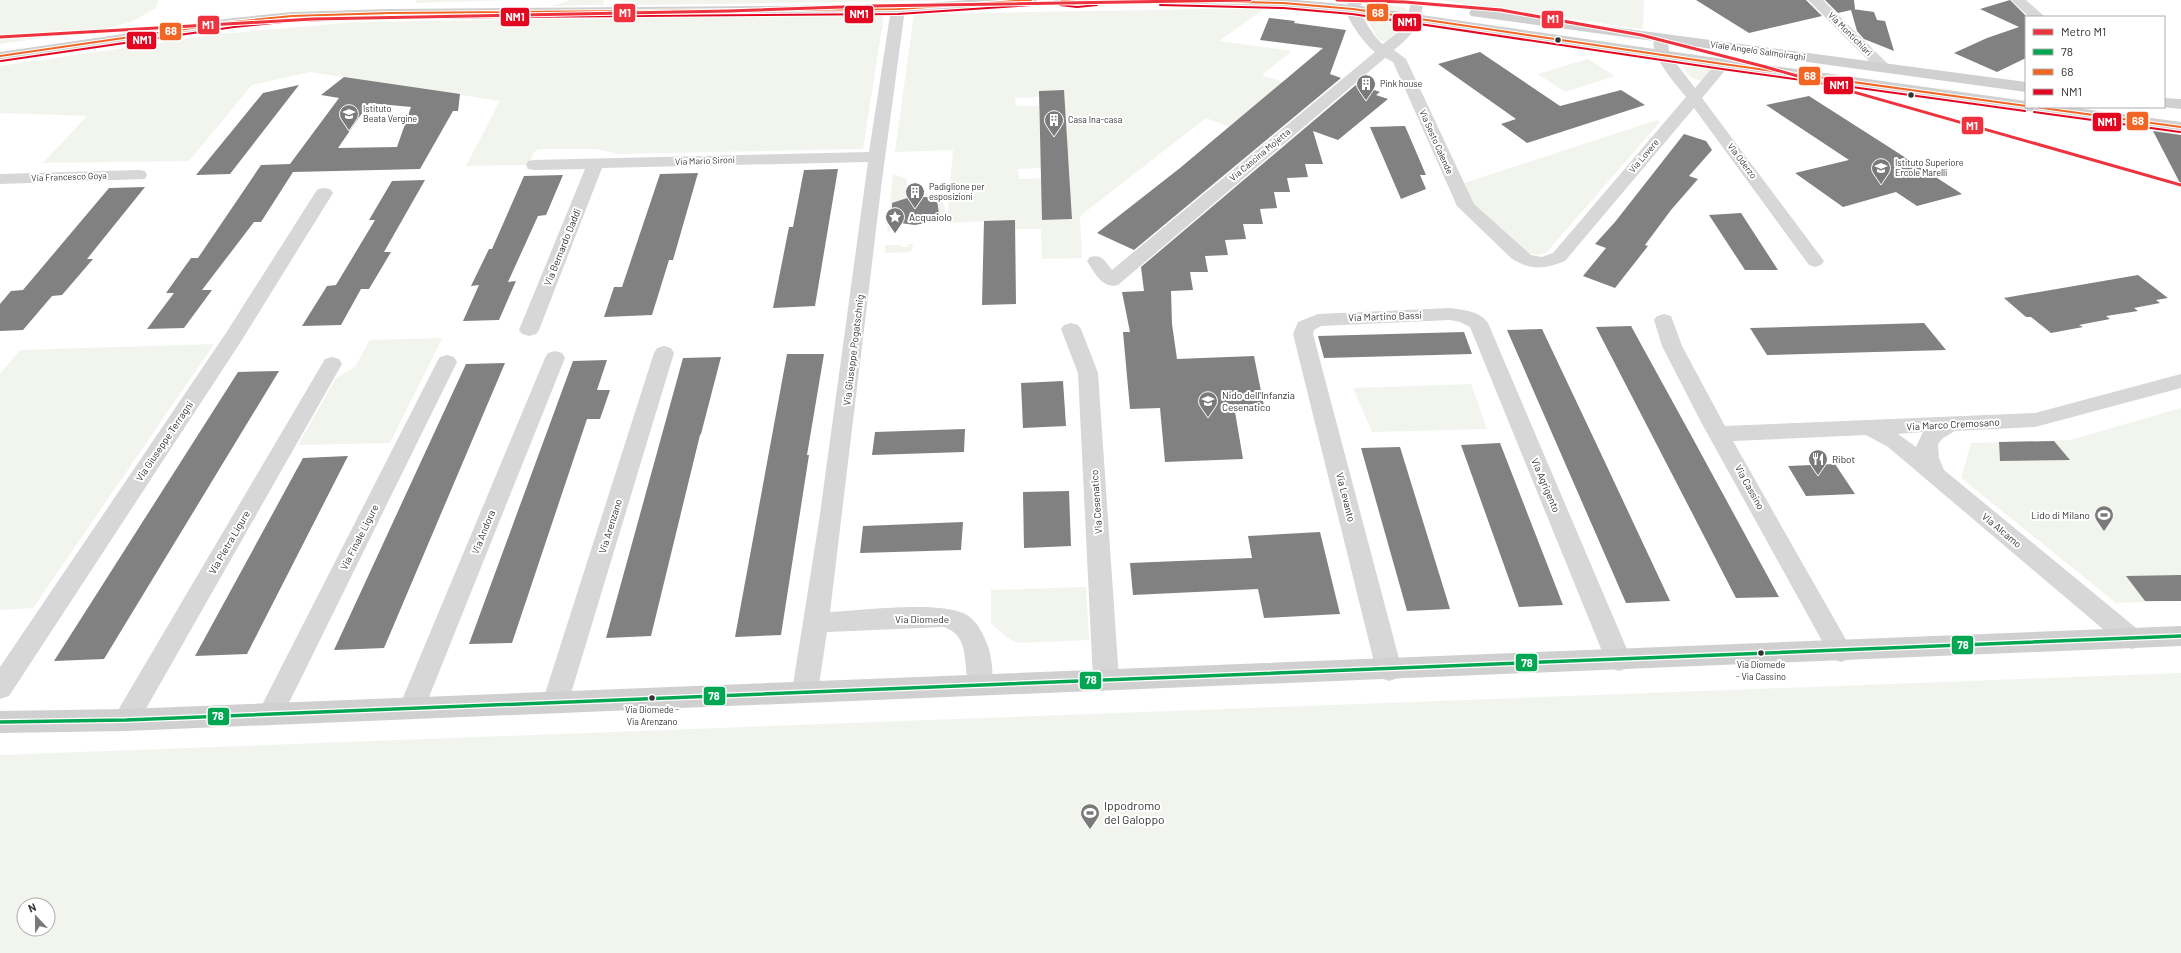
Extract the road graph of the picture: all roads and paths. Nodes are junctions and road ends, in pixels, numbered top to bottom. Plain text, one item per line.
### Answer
1 (553, 0) edge
2 (609, 0) edge
3 (1031, 0) edge
4 (1061, 0) edge
5 (1096, 0) edge
6 (1160, 0) edge
7 (1372, 0) edge
8 (1815, 0) edge
9 (2018, 0) edge
10 (1355, 4) edge
11 (898, 9) junction
12 (505, 12) junction
13 (620, 12) junction
14 (1415, 12) junction
15 (2037, 16) edge
16 (1661, 37) junction
17 (1384, 50) junction
18 (1662, 54) junction
19 (0, 56) edge
20 (1723, 64) junction
21 (1884, 68) junction
22 (2025, 87) edge
23 (1694, 97) junction
24 (2165, 103) edge
25 (2181, 104) edge
26 (2025, 106) edge
27 (2043, 108) edge
28 (2181, 127) edge
29 (876, 157) junction
30 (595, 164) junction
31 (534, 165) dead end
32 (139, 175) dead end
33 (0, 179) edge
34 (324, 193) dead end
35 (1096, 261) dead end
36 (1815, 261) dead end
37 (1544, 263) joint
38 (1465, 316) joint
39 (1664, 320) dead end
40 (1305, 326) joint
41 (1070, 329) dead end
42 (529, 330) dead end
43 (664, 353) dead end
44 (554, 358) dead end
45 (447, 362) dead end
46 (332, 364) dead end
47 (2181, 381) edge
48 (1954, 424) junction
49 (1868, 428) junction
50 (1720, 434) junction
51 (1937, 476) junction
52 (817, 622) junction
53 (2181, 636) edge
54 (2132, 638) junction
55 (1841, 652) junction
56 (1619, 661) junction
57 (1389, 670) junction
58 (1106, 679) junction
59 (980, 683) junction
60 (0, 688) edge
61 (805, 692) junction
62 (556, 700) junction
63 (412, 707) junction
64 (271, 713) junction
65 (126, 720) junction
66 (0, 722) edge

1 - 12 street
2 - 13 street
3 - 11 street
4 - 5 street
6 - 10 street, Viale Angelo Salmoiraghi
7 - 14 street, Viale Angelo Salmoiraghi
8 - 21 street, Via Montichiari
9 - 15 street
10 - 14 street, Viale Angelo Salmoiraghi
10 - 17 street, Via Sesto Calende
11 - 13 street
11 - 29 street, Via Giuseppe Pogatschnig
12 - 13 street
12 - 19 street
14 - 16 street, Viale Angelo Salmoiraghi
14 - 17 street, Via Cascina Mojetta
14 - 18 street, Viale Angelo Salmoiraghi
16 - 18 street
16 - 21 street, Viale Angelo Salmoiraghi
17 - 35 street, Via Cascina Mojetta
17 - 37 street, Via Sesto Calende
18 - 20 street, Viale Angelo Salmoiraghi
18 - 23 street
20 - 23 street
20 - 26 street, Viale Angelo Salmoiraghi
21 - 22 street, Viale Angelo Salmoiraghi
23 - 36 street, Via Oderzo
23 - 37 street, Via Lovere
24 - 25 street
27 - 28 street
29 - 30 street, Via Mario Sironi
29 - 52 street, Via Giuseppe Pogatschnig
30 - 31 street, Via Mario Sironi
30 - 42 street, Via Bernardo Daddi
32 - 33 street, Via Francesco Goya
34 - 60 street, Via Giuseppe Terragni
38 - 40 street, Via Martino Bassi
38 - 56 street, Via Agrigento
39 - 50 street, Via Cassino
40 - 57 street, Via Levanto
41 - 58 street, Via Cesenatico
43 - 62 street, Via Arenzano
44 - 63 street, Via Andora
45 - 64 street, Via Finale Ligure
46 - 65 street, Via Pietra Ligure
47 - 48 street, Via Marco Cremosano
48 - 49 street, Via Marco Cremosano
48 - 51 street
49 - 50 street, Via Marco Cremosano
49 - 51 street, Via Alcamo
50 - 55 street, Via Cassino
51 - 54 street, Via Alcamo
52 - 59 street, Via Diomede
52 - 61 street, Via Giuseppe Pogatschnig
53 - 54 street
54 - 55 street
55 - 56 street
56 - 57 street
57 - 58 street
58 - 59 street
59 - 61 street
61 - 62 street
62 - 63 street
63 - 64 street
64 - 65 street
65 - 66 street

